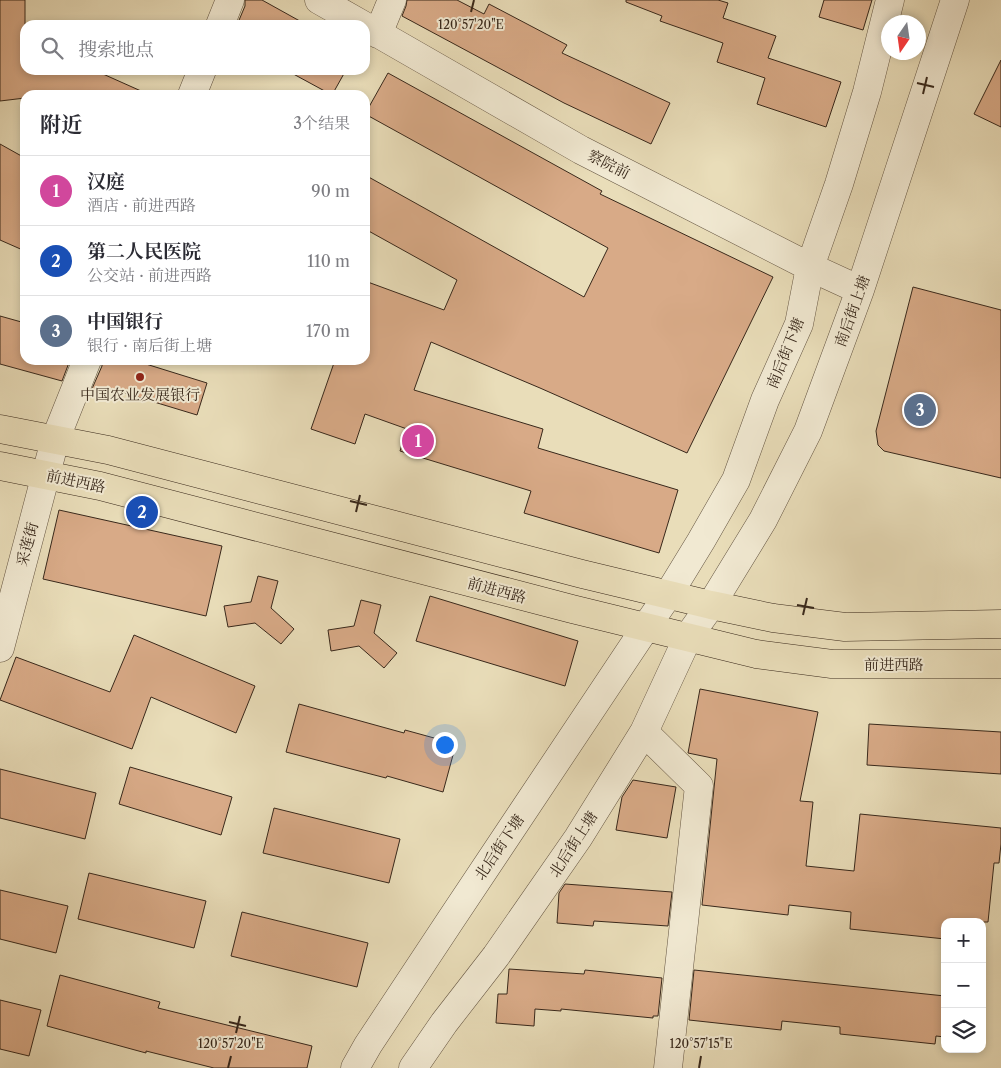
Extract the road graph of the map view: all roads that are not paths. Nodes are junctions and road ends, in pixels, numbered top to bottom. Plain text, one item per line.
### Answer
1 (230, 0) edge
2 (320, 0) edge
3 (392, 0) edge
4 (890, 0) edge
5 (956, 0) edge
6 (222, 20) edge
7 (355, 20) edge
8 (370, 27) edge
9 (370, 29) edge
10 (200, 75) edge
11 (194, 90) edge
12 (810, 267) junction
13 (860, 290) junction
14 (85, 365) edge
15 (0, 429) edge
16 (55, 440) junction
17 (0, 466) edge
18 (45, 474) junction
19 (668, 595) junction
20 (711, 605) junction
21 (1001, 624) edge
22 (646, 626) junction
23 (688, 637) junction
24 (0, 648) edge
25 (1001, 664) edge
26 (644, 732) junction
27 (355, 1068) edge
28 (413, 1068) edge
29 (668, 1068) edge

1 - 6 street
2 - 7 street, 察院前
3 - 8 street
4 - 12 street, 南后街下塘
5 - 13 street, 南后街上塘
9 - 12 street, 察院前
10 - 11 street
12 - 13 street, 察院前
12 - 19 street, 南后街下塘
13 - 20 street, 南后街上塘
14 - 16 street, 采莲街
15 - 16 main road
16 - 18 street, 采莲街
16 - 19 main road
17 - 18 main road, 前进西路
18 - 22 main road, 前进西路
18 - 24 street, 采莲街
19 - 20 main road
19 - 22 street, 南后街下塘
20 - 21 main road
20 - 23 street, 北后街上塘
22 - 23 main road, 前进西路
22 - 27 street, 北后街下塘
23 - 25 main road, 前进西路
23 - 26 street, 北后街上塘
26 - 28 street, 北后街上塘
26 - 29 street

